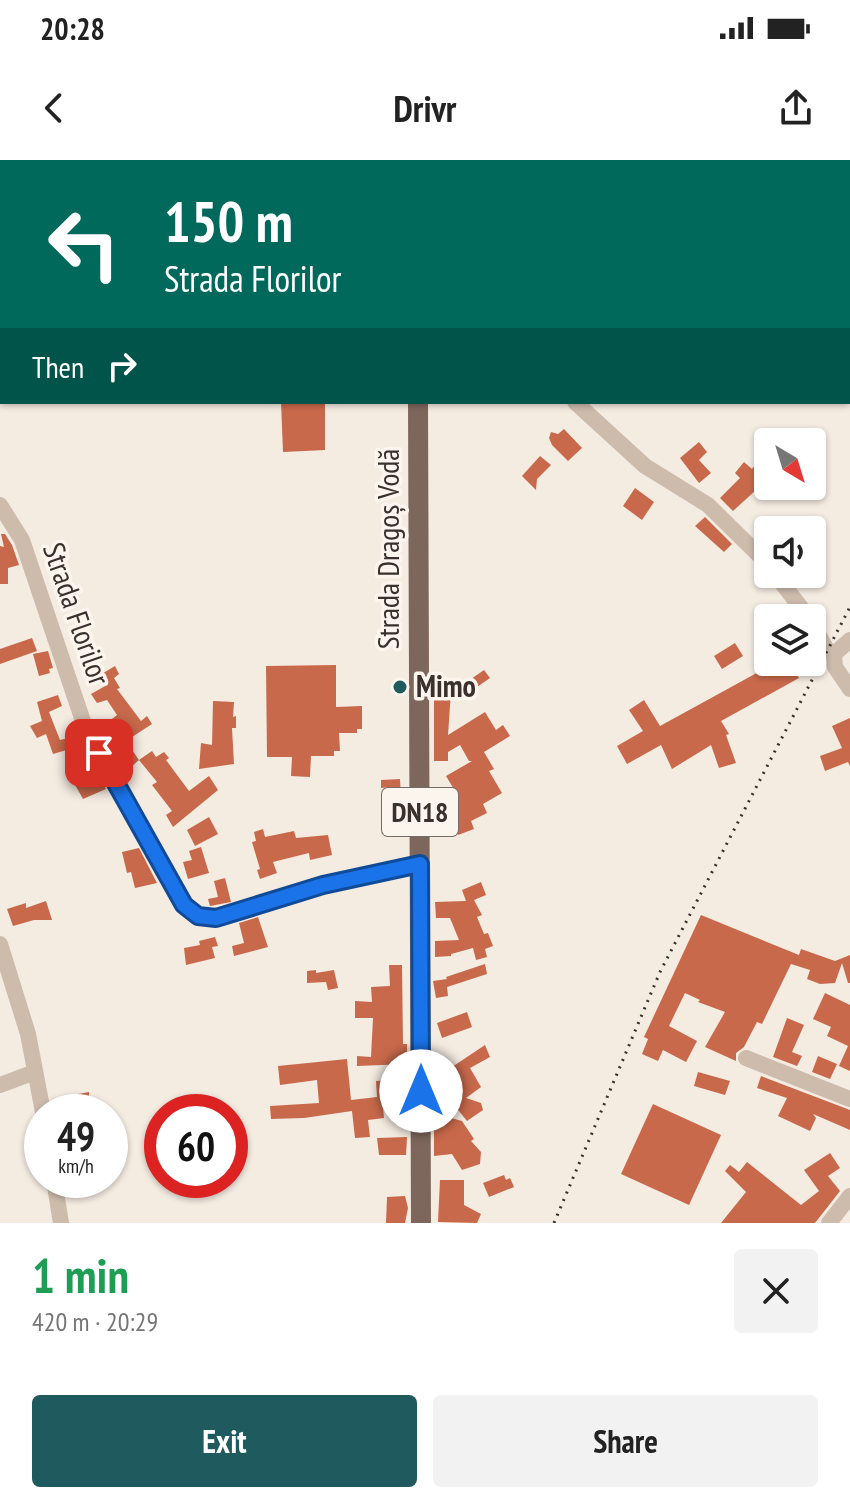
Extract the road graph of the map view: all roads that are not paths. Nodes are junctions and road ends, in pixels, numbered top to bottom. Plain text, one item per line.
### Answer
1 (418, 404) edge
2 (577, 404) edge
3 (0, 505) edge
4 (754, 550) edge
5 (786, 588) edge
6 (798, 604) edge
7 (850, 640) edge
8 (826, 648) edge
9 (834, 654) junction
10 (850, 689) edge
11 (420, 864) junction
12 (0, 944) edge
13 (746, 1058) dead end
14 (35, 1072) junction
15 (0, 1085) edge
16 (39, 1094) edge
17 (850, 1099) edge
18 (850, 1196) edge
19 (57, 1198) edge
20 (61, 1223) edge
21 (421, 1223) edge
22 (829, 1223) edge

1 - 11 main road, Strada Dragoș Vodă / DN18
2 - 4 street
3 - 11 street, Strada Florilor
5 - 6 street
7 - 9 street
8 - 9 street
9 - 10 street
11 - 21 main road, Strada Dragoș Vodă / DN18
12 - 14 street
13 - 17 street
14 - 15 street
14 - 16 street
18 - 22 street
19 - 20 street

